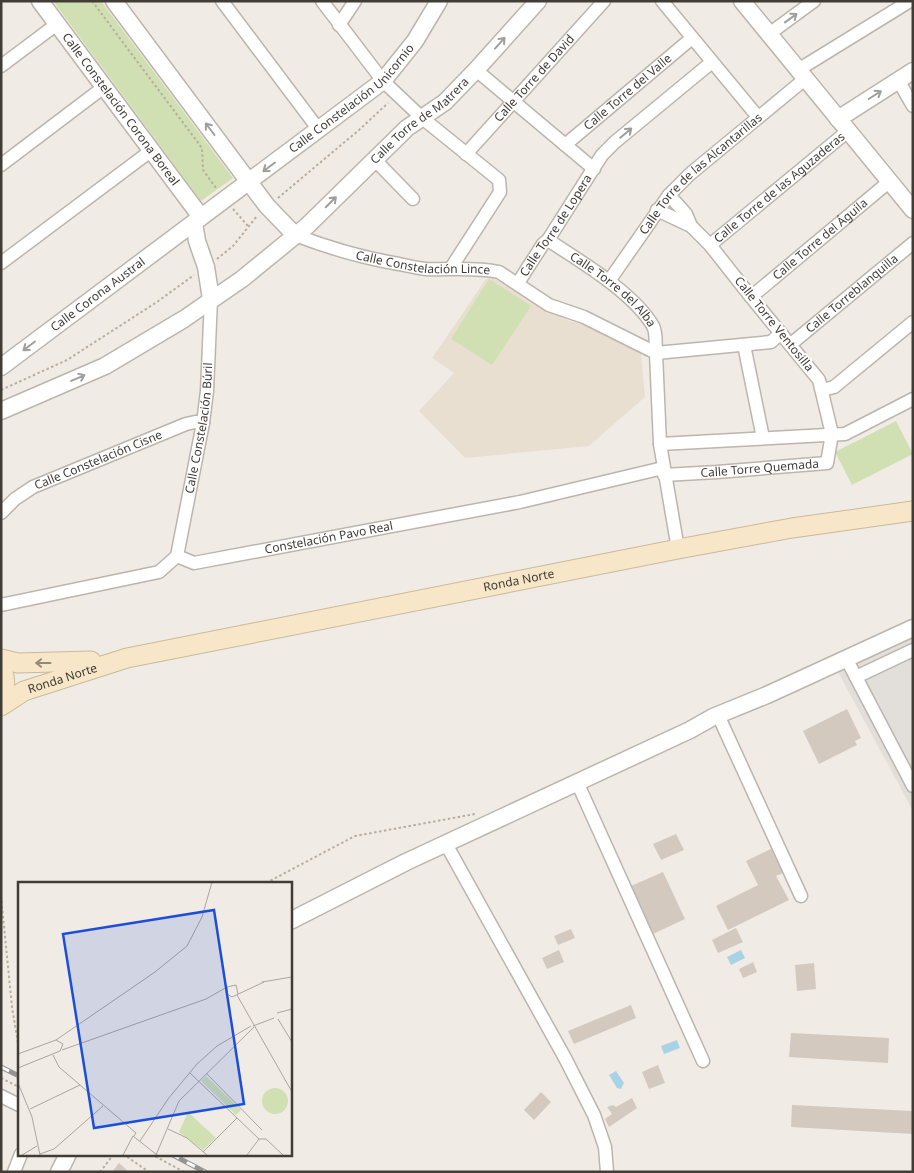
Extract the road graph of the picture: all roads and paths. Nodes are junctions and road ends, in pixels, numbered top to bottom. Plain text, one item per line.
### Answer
1 (40, 1) edge
2 (92, 1) edge
3 (114, 1) edge
4 (222, 1) edge
5 (322, 1) edge
6 (355, 1) edge
7 (440, 1) edge
8 (538, 1) edge
9 (604, 1) edge
10 (662, 1) edge
11 (742, 1) edge
12 (756, 1) edge
13 (814, 1) edge
14 (910, 1) edge
15 (57, 24) junction
16 (339, 24) junction
17 (769, 34) junction
18 (692, 38) junction
19 (712, 62) junction
20 (1, 66) edge
21 (476, 70) junction
22 (913, 71) edge
23 (802, 74) junction
24 (898, 80) junction
25 (383, 81) junction
26 (104, 87) junction
27 (396, 94) junction
28 (513, 101) junction
29 (913, 106) edge
30 (421, 117) junction
31 (758, 117) junction
32 (843, 125) junction
33 (319, 130) junction
34 (565, 146) junction
35 (152, 150) junction
36 (466, 154) junction
37 (374, 159) junction
38 (1, 165) edge
39 (594, 169) junction
40 (890, 181) junction
41 (250, 182) junction
42 (220, 193) dead end
43 (669, 195) junction
44 (413, 199) dead end
45 (273, 202) dead end
46 (229, 205) dead end
47 (657, 210) junction
48 (913, 210) edge
49 (261, 211) dead end
50 (198, 220) junction
51 (248, 226) junction
52 (692, 226) junction
53 (295, 235) junction
54 (548, 240) junction
55 (913, 243) edge
56 (710, 244) junction
57 (1, 263) edge
58 (212, 263) dead end
59 (451, 268) junction
60 (197, 273) dead end
61 (609, 281) junction
62 (518, 284) junction
63 (751, 297) junction
64 (211, 299) junction
65 (913, 322) edge
66 (781, 333) junction
67 (791, 344) junction
68 (744, 345) junction
69 (656, 353) junction
70 (1, 367) edge
71 (1, 390) edge
72 (822, 390) junction
73 (912, 400) edge
74 (1, 411) edge
75 (203, 423) junction
76 (832, 434) junction
77 (763, 438) junction
78 (660, 444) junction
79 (664, 471) junction
80 (913, 511) edge
81 (1, 513) edge
82 (678, 549) junction
83 (177, 556) junction
84 (1, 605) edge
85 (913, 628) edge
86 (913, 650) edge
87 (127, 658) junction
88 (846, 658) junction
89 (1, 660) edge
90 (1, 666) edge
91 (856, 677) junction
92 (1, 701) edge
93 (1, 706) edge
94 (718, 715) junction
95 (577, 782) junction
96 (913, 786) edge
97 (478, 814) dead end
98 (446, 844) junction
99 (268, 882) edge
100 (1, 896) edge
101 (802, 896) dead end
102 (291, 920) edge
103 (18, 1043) edge
104 (703, 1061) dead end
105 (1, 1078) edge
106 (18, 1086) edge
107 (1, 1096) edge
108 (18, 1104) edge
109 (20, 1156) edge
110 (67, 1156) edge
111 (112, 1156) edge
112 (126, 1156) edge
113 (155, 1156) edge
114 (14, 1172) edge
115 (59, 1172) edge
116 (100, 1172) edge
117 (149, 1172) edge
118 (184, 1172) edge
119 (607, 1172) edge

1 - 15 street, Calle Constelación Corona Boreal
2 - 42 path
41 -> 3 street
4 - 33 street
5 - 16 street
6 - 16 street
7 - 25 street, Calle Constelación Unicornio
21 -> 8 street, Calle Torre de Matrera
9 - 28 street, Calle Torre de David
10 - 18 street
11 - 17 street
12 - 17 street
17 -> 13 street
14 - 23 street, Calle Torre de las Alcantarillas
15 - 20 street
15 - 26 street, Calle Constelación Corona Boreal
16 - 25 street
17 - 23 street
18 - 19 street
18 - 34 street, Calle Torre del Valle
19 - 31 street
39 -> 19 street
21 - 28 street
21 - 30 street, Calle Torre de Matrera
22 - 24 street
23 - 31 street, Calle Torre de las Alcantarillas
23 - 32 street
24 - 29 street
32 -> 24 street
25 - 27 street
25 - 33 street, Calle Constelación Unicornio
26 - 35 street, Calle Constelación Corona Boreal
26 - 38 street
27 - 30 street
27 - 45 path
28 - 34 street
28 - 36 street, Calle Torre de David
30 - 36 street
30 - 37 street, Calle Torre de Matrera
31 - 43 street, Calle Torre de las Alcantarillas
32 - 40 street
32 - 56 street, Calle Torre de las Aguzaderas
33 -> 41 street, Calle Constelación Unicornio
34 - 39 street
35 - 50 street, Calle Constelación Corona Boreal
35 - 57 street
36 - 59 street
37 - 44 street
53 -> 37 street, Calle Torre de Matrera
39 - 54 street, Calle Torre de Lopera
40 - 48 street
40 - 63 street, Calle Torre del Águila
41 - 50 street, Calle Constelación Unicornio
41 - 53 street
43 - 47 street, Calle Torre de las Alcantarillas
43 - 52 street, Calle Torre Ventosilla
46 - 51 path
47 - 52 street, Calle Torre Ventosilla
47 - 61 street, Calle Torre de las Alcantarillas
49 - 51 path
50 - 64 street
50 -> 70 street, Calle Corona Austral
51 - 58 path
52 - 56 street, Calle Torre Ventosilla
53 - 59 street, Calle Constelación Lince
53 - 64 street, Calle Torre de Matrera
54 - 61 street, Calle Torre del Alba
54 - 62 street, Calle Torre de Lopera
55 - 67 street, Calle Torreblanquilla
56 - 63 street, Calle Torre Ventosilla
59 - 62 street, Calle Constelación Lince
60 - 71 path
61 - 69 street, Calle Torre del Alba
62 - 69 street, Calle Constelación Lince
63 - 66 street, Calle Torre Ventosilla
74 -> 64 street
64 - 75 street, Calle Constelación Búril
65 - 72 street
66 - 67 street, Calle Torre Ventosilla
66 - 68 street
67 - 72 street, Calle Torre Ventosilla
68 - 69 street
68 - 77 street
69 - 78 street, Calle Torre del Alba
72 - 76 street, Calle Torre Ventosilla
73 - 76 street
75 - 81 street, Calle Constelación Cisne
75 - 83 street, Calle Constelación Búril
76 - 77 street
76 - 79 street, Calle Torre Quemada
77 - 78 street
78 - 79 street, Calle Torre del Alba
79 - 82 street, Calle Torre del Alba
79 - 83 street, Constelación Pavo Real
80 - 82 main road, Ronda Norte
82 - 87 main road, Ronda Norte
83 - 84 street
85 - 88 street
86 - 91 street
87 -> 89 main road, Ronda Norte
87 - 93 main road, Ronda Norte
88 - 91 street
88 - 94 street
90 - 92 main road
91 - 96 street
94 - 95 street
94 - 101 street
95 - 98 street
95 - 104 street
97 - 99 path
98 - 102 street
98 - 119 street
100 - 103 path
105 - 106 path
107 - 108 street
109 - 114 street
110 - 115 street
111 - 116 path
112 - 117 path
113 - 118 path

